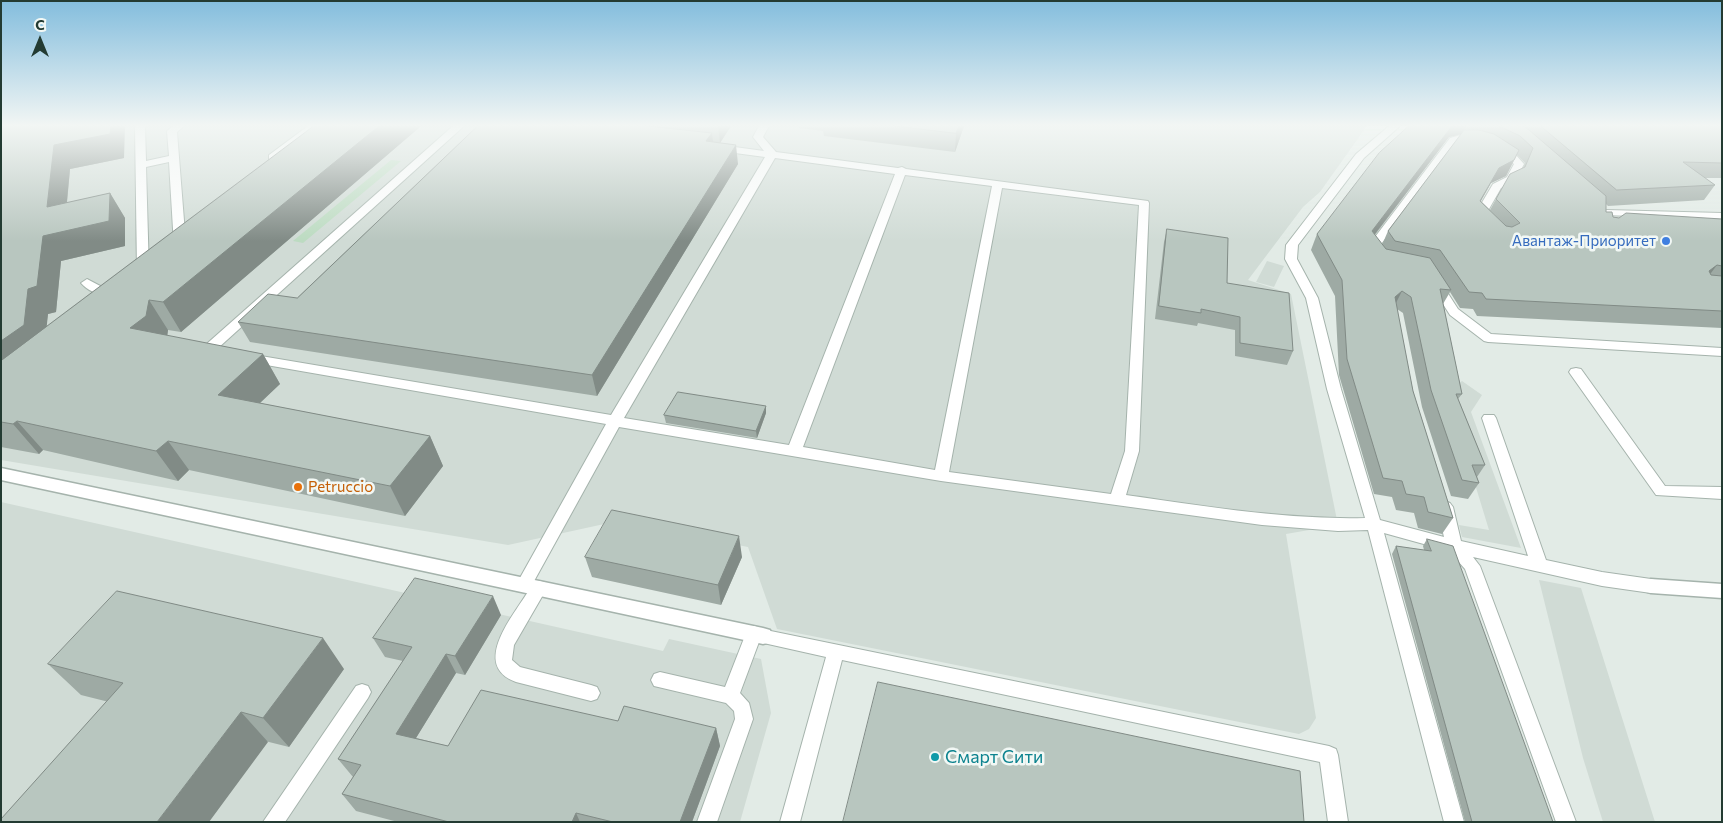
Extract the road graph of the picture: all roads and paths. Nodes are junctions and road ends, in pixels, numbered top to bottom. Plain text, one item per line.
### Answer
1 (175, 164) edge
2 (416, 164) edge
3 (766, 164) edge
4 (857, 164) edge
5 (1354, 164) edge
6 (1435, 164) edge
7 (1519, 164) edge
8 (141, 165) edge
9 (902, 170) junction
10 (998, 184) junction
11 (1605, 214) edge
12 (1722, 216) edge
13 (1491, 227) edge
14 (195, 245) edge
15 (1392, 262) edge
16 (1431, 276) edge
17 (87, 283) dead end
18 (143, 283) edge
19 (121, 288) edge
20 (1722, 352) edge
21 (1576, 372) dead end
22 (1489, 418) dead end
23 (615, 422) junction
24 (794, 451) junction
25 (1, 474) edge
26 (941, 476) junction
27 (1439, 488) edge
28 (1722, 494) edge
29 (1117, 500) junction
30 (1374, 524) junction
31 (1454, 546) junction
32 (1539, 564) junction
33 (531, 586) junction
34 (1651, 586) joint
35 (1722, 591) edge
36 (758, 634) junction
37 (836, 651) junction
38 (660, 680) dead end
39 (362, 692) dead end
40 (591, 693) dead end
41 (730, 696) junction
42 (273, 822) edge
43 (707, 822) edge
44 (790, 822) edge
45 (1338, 822) edge
46 (1454, 822) edge
47 (1566, 822) edge

1 - 14 lane
2 - 23 lane
3 - 23 lane
4 - 9 lane
5 - 30 lane
6 - 15 lane
7 - 13 lane
8 - 18 lane
9 - 10 lane
9 - 24 lane
10 - 26 lane
10 - 29 lane
11 - 12 lane
16 - 20 lane
17 - 19 lane
21 - 28 lane
22 - 32 lane
23 - 24 lane
23 - 33 lane
24 - 26 lane
25 - 33 street
26 - 29 lane
27 - 31 lane
29 - 30 lane
30 - 31 lane
30 - 46 lane
31 - 32 lane
31 - 47 lane
32 - 34 lane
33 - 36 street
33 - 40 lane
34 - 35 street
36 - 37 lane
36 - 41 lane
37 - 44 lane
37 - 45 lane
38 - 41 lane
39 - 42 lane
41 - 43 lane

